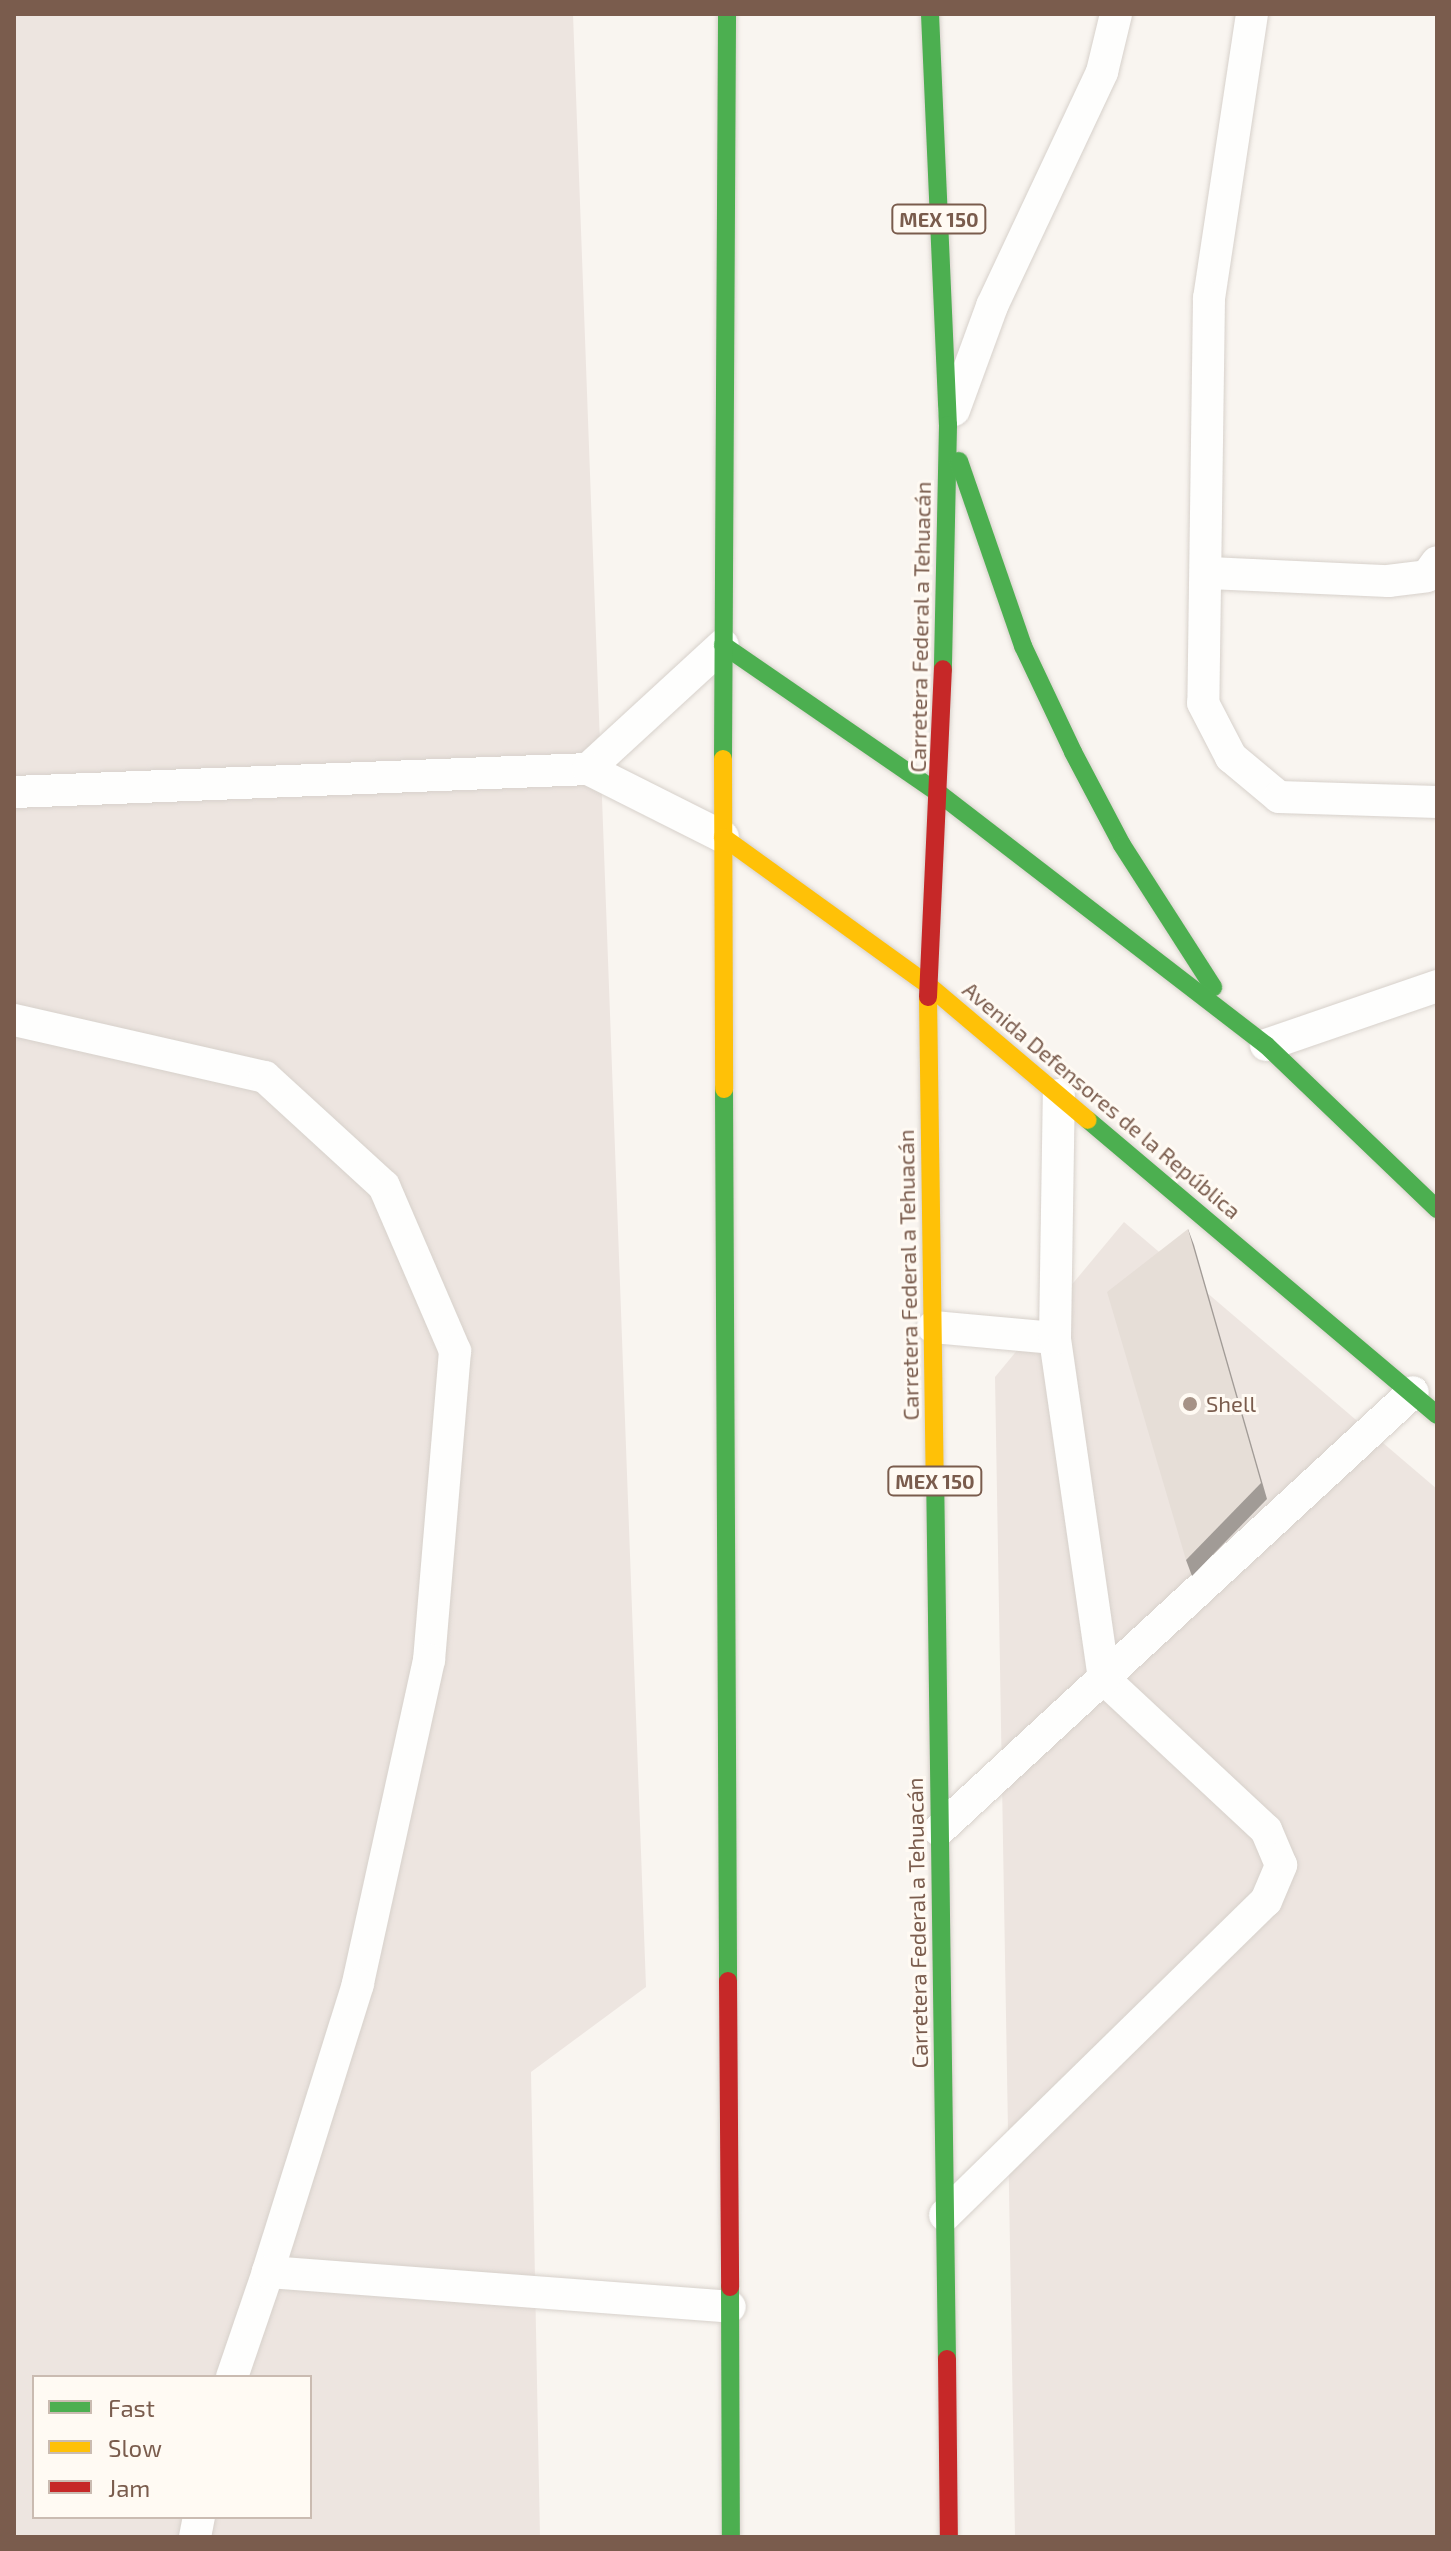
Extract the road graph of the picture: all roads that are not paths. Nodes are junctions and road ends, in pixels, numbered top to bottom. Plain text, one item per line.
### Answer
1 (727, 14) edge
2 (930, 14) edge
3 (1116, 14) edge
4 (1252, 14) edge
5 (948, 425) junction
6 (1437, 562) edge
7 (1209, 573) junction
8 (723, 645) junction
9 (588, 769) junction
10 (14, 792) edge
11 (940, 794) junction
12 (1437, 802) edge
13 (723, 837) junction
14 (928, 985) junction
15 (1437, 986) edge
16 (14, 1020) edge
17 (1266, 1045) junction
18 (1059, 1095) junction
19 (1437, 1209) edge
20 (933, 1327) junction
21 (1055, 1338) junction
22 (1413, 1392) junction
23 (1437, 1415) edge
24 (1104, 1679) junction
25 (939, 1830) junction
26 (945, 2215) junction
27 (268, 2272) junction
28 (730, 2307) junction
29 (233, 2375) edge
30 (731, 2537) edge
31 (949, 2537) edge

1 - 8 main road
2 - 5 main road, Carretera Federal a Tehuacán / MEX 150
3 - 5 lane
4 - 7 lane
5 - 11 main road, Carretera Federal a Tehuacán / MEX 150
5 - 17 main road
6 - 7 lane
7 - 12 lane
8 - 9 lane
8 - 11 main road
8 - 13 main road
9 - 10 lane
9 - 13 lane
11 - 14 main road, Carretera Federal a Tehuacán / MEX 150
11 - 17 main road
13 - 14 main road, Avenida Defensores de la República
13 - 28 main road
14 - 18 main road, Avenida Defensores de la República
14 - 20 main road, Carretera Federal a Tehuacán / MEX 150
15 - 17 lane
16 - 27 lane
17 - 19 main road
18 - 21 lane
18 - 22 main road, Avenida Defensores de la República
20 - 21 lane
20 - 25 main road, Carretera Federal a Tehuacán / MEX 150
21 - 24 lane
22 - 23 main road, Avenida Defensores de la República
22 - 24 lane
24 - 25 lane
24 - 26 lane
25 - 26 main road, Carretera Federal a Tehuacán / MEX 150
26 - 31 main road, Carretera Federal a Tehuacán / MEX 150
27 - 28 lane
27 - 29 lane
28 - 30 main road

